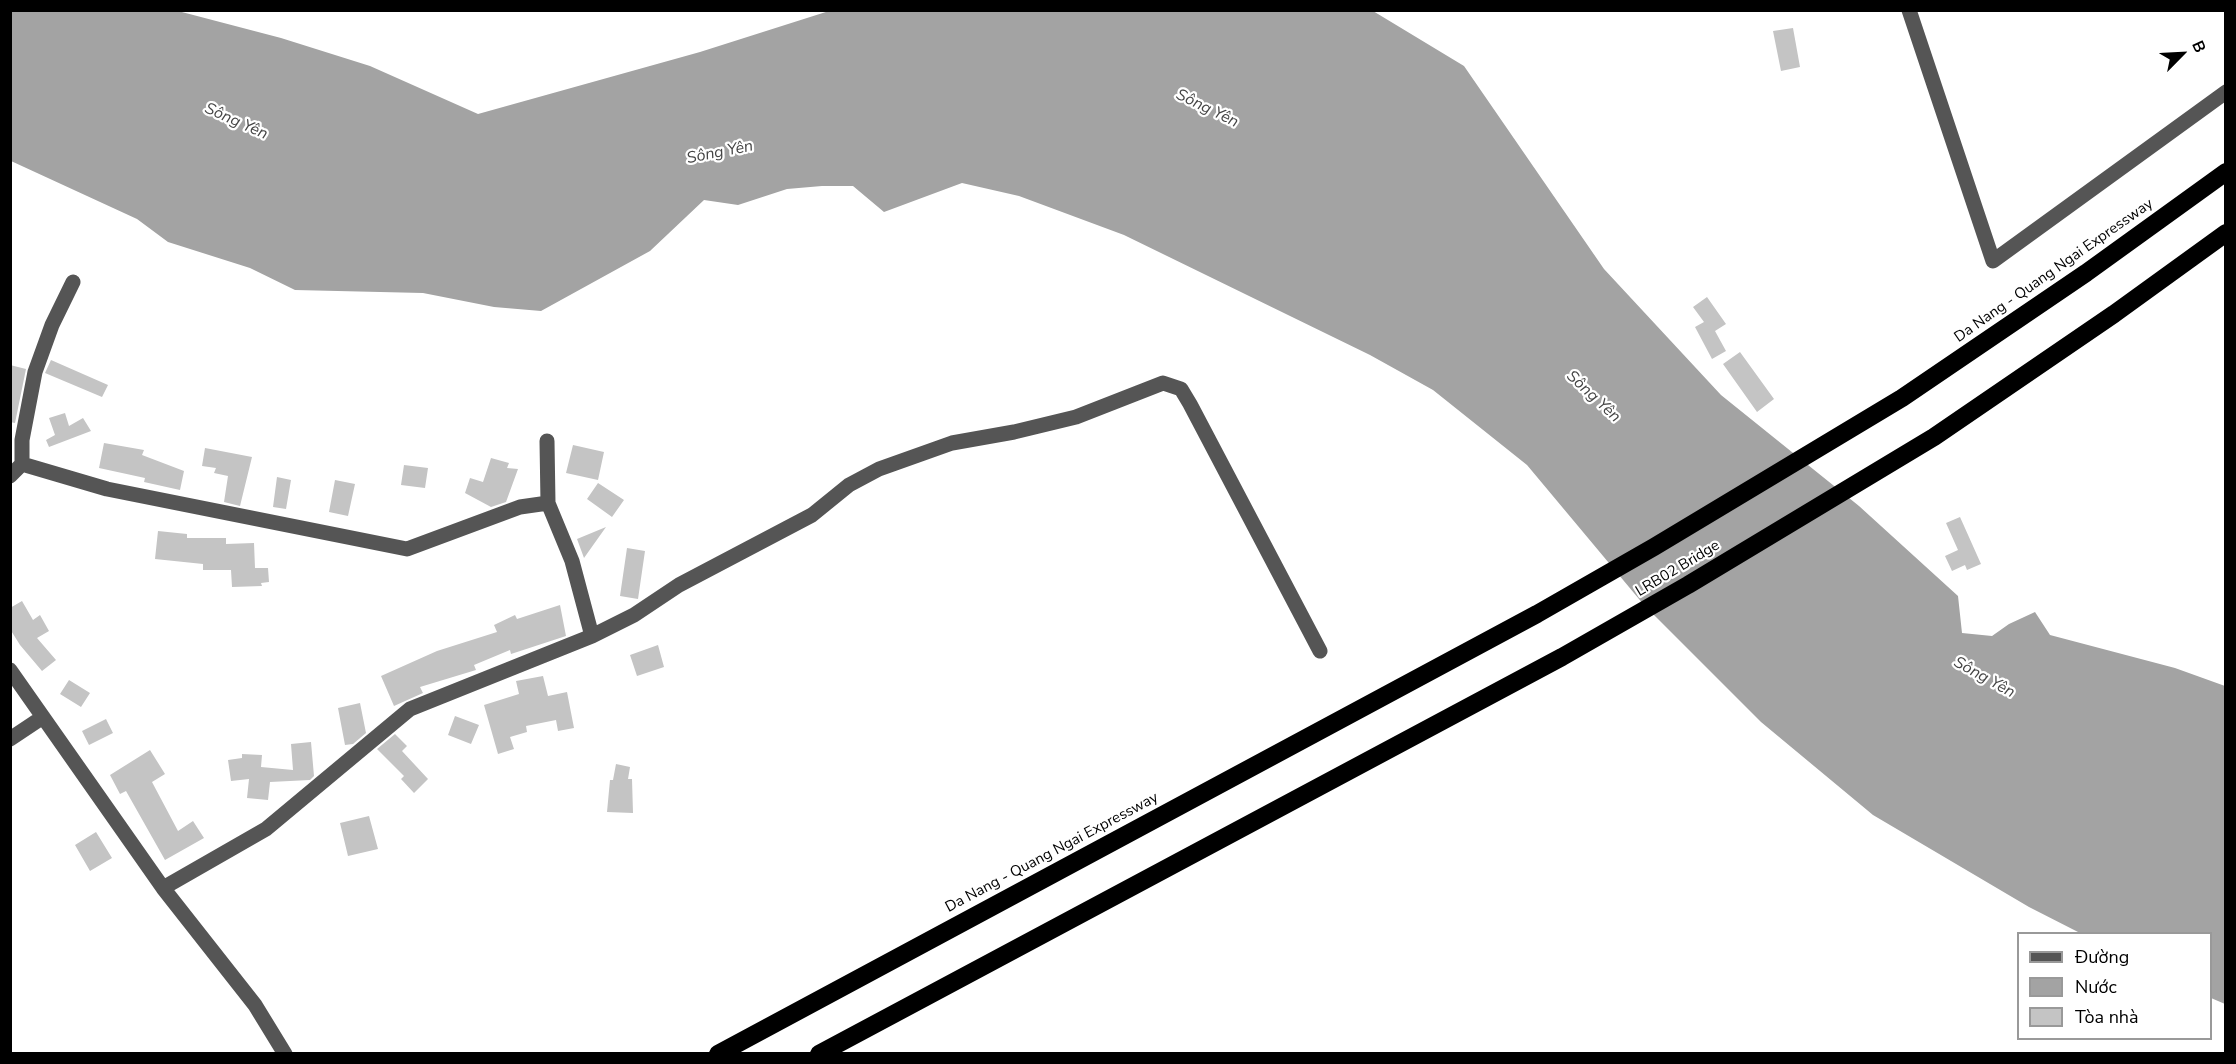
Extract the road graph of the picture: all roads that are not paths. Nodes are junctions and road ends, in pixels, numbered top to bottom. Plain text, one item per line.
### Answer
1 (1910, 10) edge
2 (2226, 92) edge
3 (2226, 172) edge
4 (2226, 233) edge
5 (73, 282) dead end
6 (1902, 398) joint
7 (548, 441) dead end
8 (22, 464) junction
9 (10, 476) edge
10 (548, 503) junction
11 (592, 636) junction
12 (1320, 651) dead end
13 (10, 670) edge
14 (1404, 684) joint
15 (44, 717) junction
16 (10, 739) edge
17 (163, 888) junction
18 (285, 1053) edge
19 (718, 1053) edge
20 (819, 1053) edge

1 - 2 street
3 - 6 highway, Da Nang - Quang Ngai Expressway
4 - 20 highway, LRB02 Bridge
5 - 8 street
6 - 14 highway, LRB02 Bridge
7 - 10 street
8 - 9 street
8 - 10 street
10 - 11 street
11 - 12 street
11 - 17 street
13 - 15 street
14 - 19 highway, Da Nang - Quang Ngai Expressway
15 - 16 street
15 - 17 street
17 - 18 street

